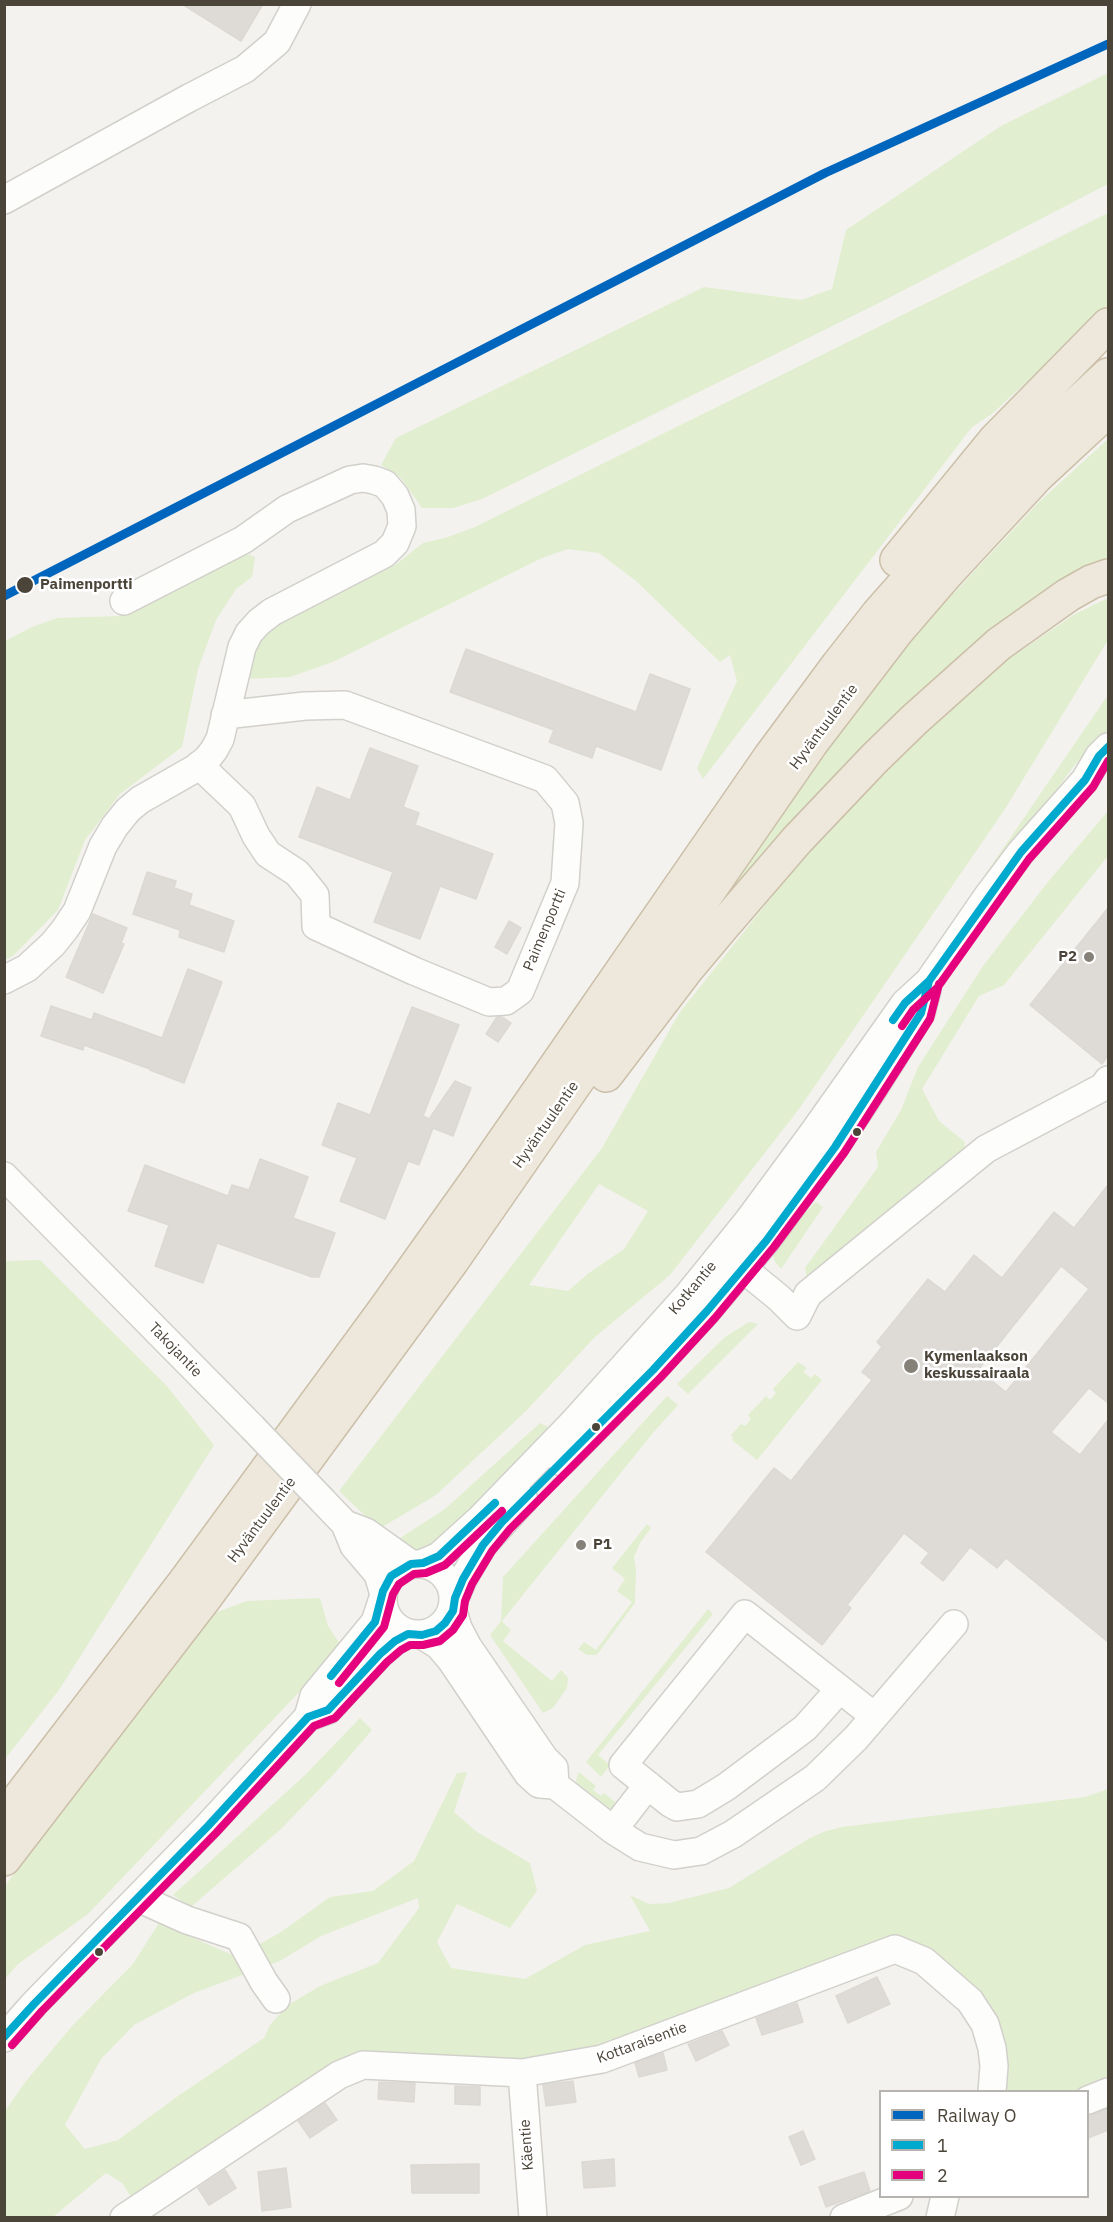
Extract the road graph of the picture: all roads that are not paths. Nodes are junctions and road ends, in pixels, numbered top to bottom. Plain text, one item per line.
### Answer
1 (297, 4) edge
2 (4, 200) edge
3 (1108, 326) edge
4 (1108, 375) edge
5 (1108, 410) edge
6 (1108, 576) edge
7 (123, 601) dead end
8 (225, 715) junction
9 (1108, 747) edge
10 (770, 757) junction
11 (1108, 763) edge
12 (199, 765) junction
13 (1084, 780) junction
14 (4, 980) edge
15 (1108, 1080) edge
16 (4, 1176) edge
17 (733, 1260) junction
18 (452, 1261) junction
19 (345, 1524) junction
20 (417, 1564) junction
21 (382, 1596) junction
22 (454, 1605) junction
23 (954, 1624) dead end
24 (415, 1635) junction
25 (839, 1690) junction
26 (873, 1716) junction
27 (308, 1717) junction
28 (555, 1785) junction
29 (648, 1785) junction
30 (4, 1818) edge
31 (613, 1830) junction
32 (4, 1859) edge
33 (138, 1898) junction
34 (276, 1999) dead end
35 (4, 2038) edge
36 (522, 2073) junction
37 (992, 2090) edge
38 (1108, 2092) edge
39 (1089, 2100) edge
40 (893, 2198) edge
41 (945, 2198) edge
42 (124, 2217) edge
43 (533, 2217) edge
44 (844, 2217) edge
45 (940, 2217) edge

1 - 2 street
3 - 10 highway
4 - 10 highway, Hyväntuulentie
5 - 18 highway, Hyväntuulentie
6 - 18 highway
7 - 8 street
8 - 12 street
8 - 12 street, Paimenportti
9 - 13 street, Kotkantie
10 - 30 highway, Hyväntuulentie
11 - 13 street, Kotkantie
12 - 14 street
13 - 17 street, Kotkantie
15 - 17 street
16 - 19 street, Takojantie, bridge
17 - 20 street, Kotkantie
17 - 22 street, Kotkantie
18 - 32 highway, Hyväntuulentie
19 - 20 street, Takojantie
19 - 21 street, Takojantie
20 - 21 street
20 - 22 street
21 - 24 street
21 - 27 street
22 - 24 street
22 - 28 street
23 - 26 street
24 - 27 street
24 - 28 street
25 - 26 street
25 - 29 street
25 - 29 street
26 - 31 street
27 - 33 street
28 - 31 street
29 - 31 street
33 - 34 street
33 - 35 street
36 - 37 street, Kottaraisentie
36 - 42 street, Kottaraisentie
36 - 43 street, Käentie
38 - 39 street
40 - 44 street
41 - 45 street

